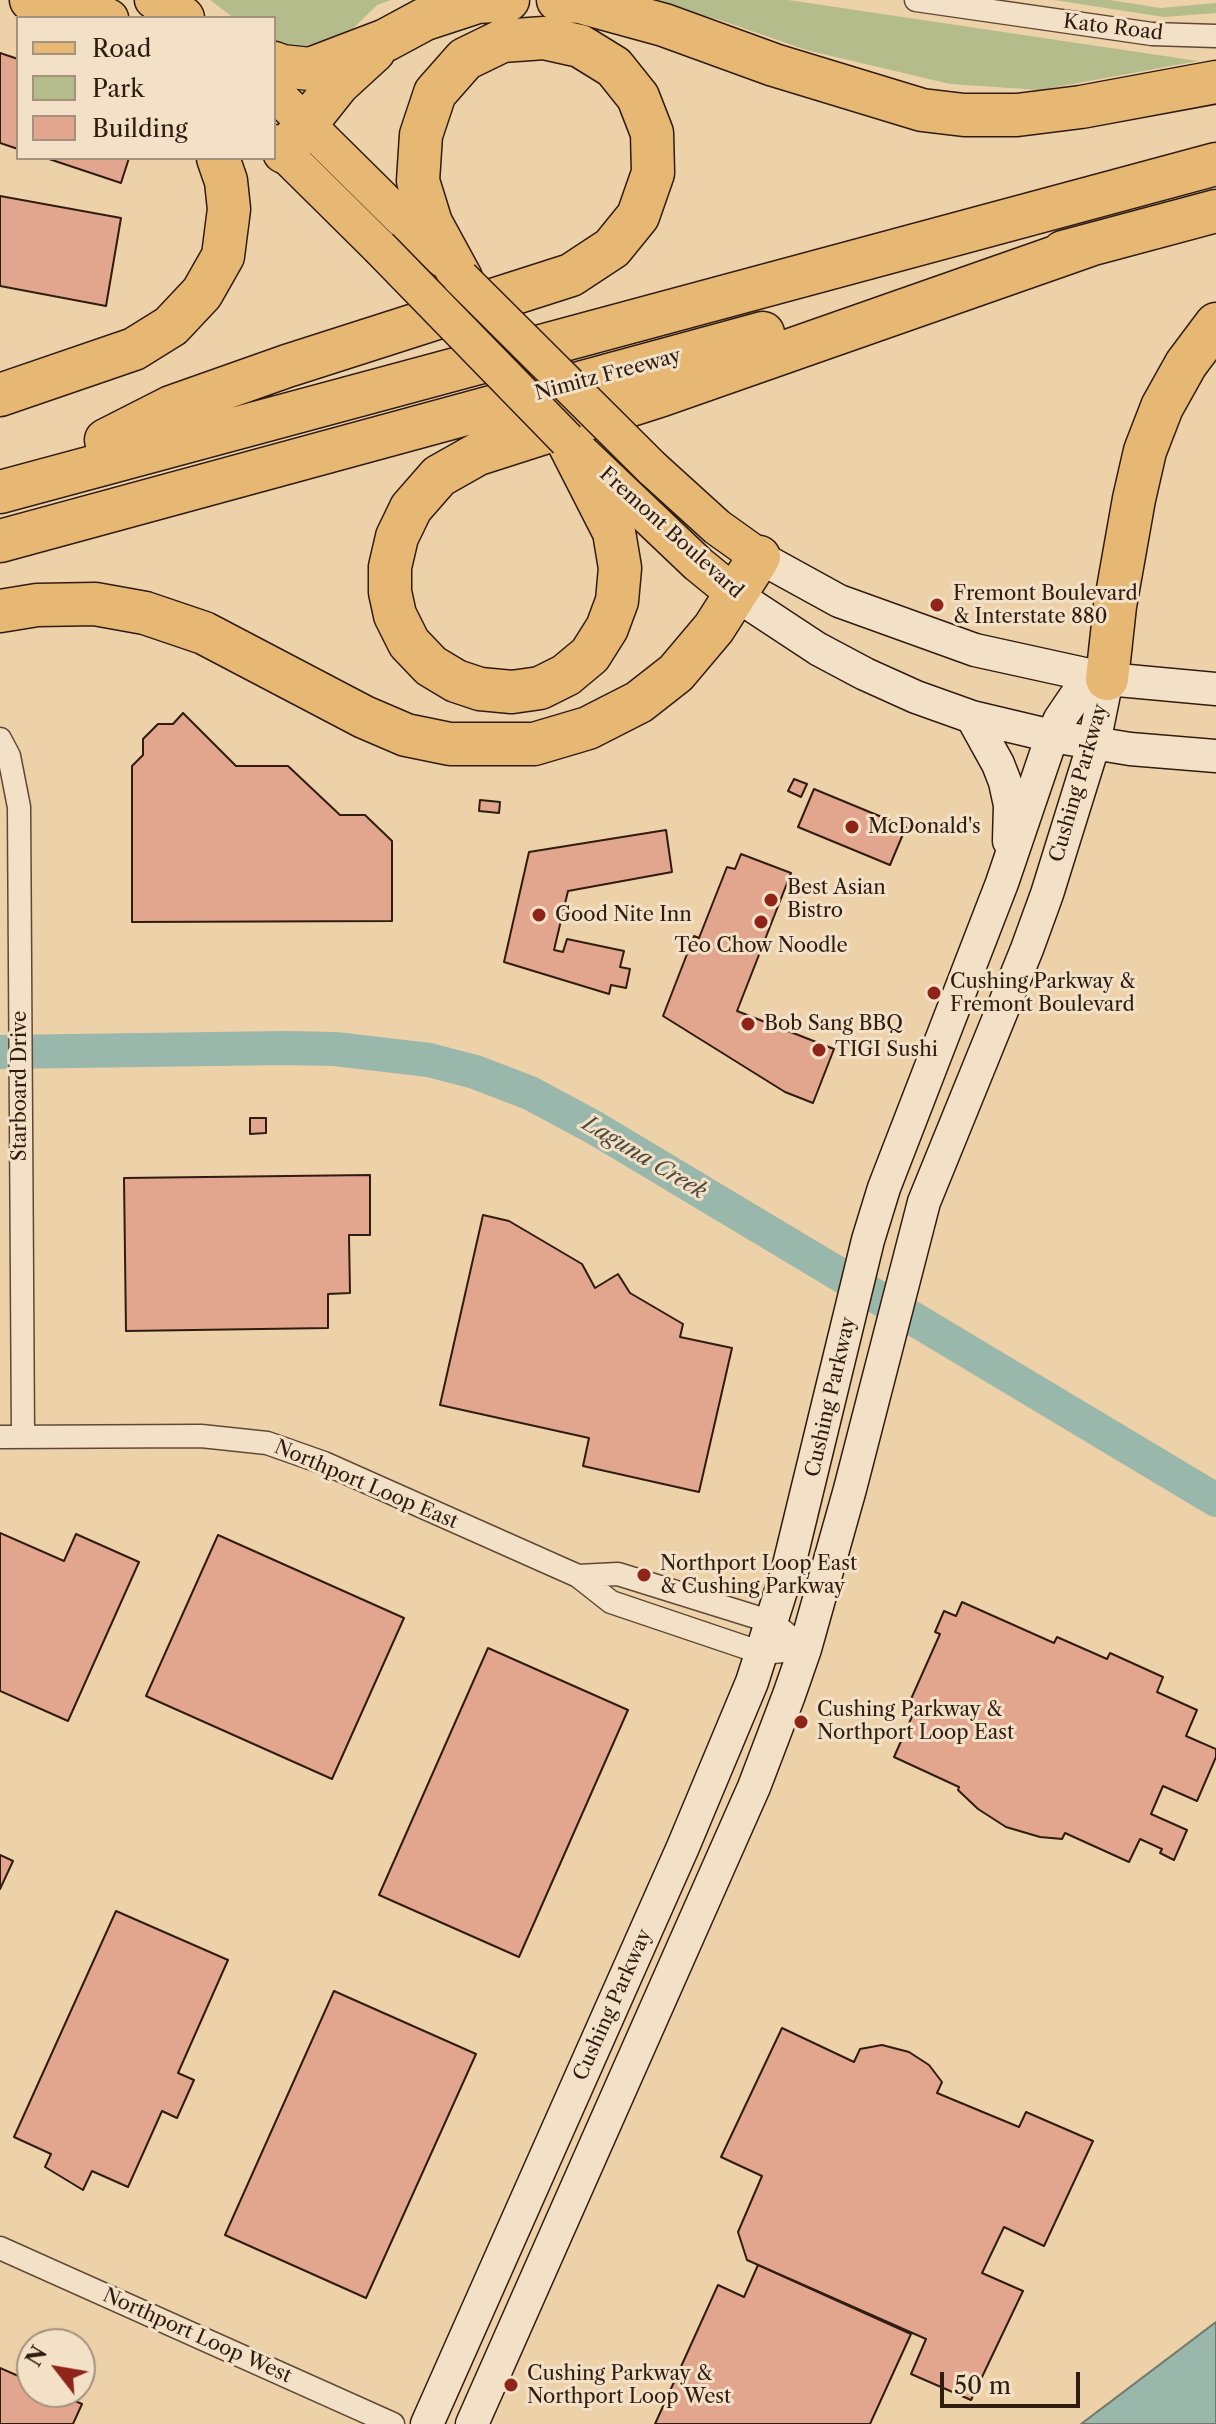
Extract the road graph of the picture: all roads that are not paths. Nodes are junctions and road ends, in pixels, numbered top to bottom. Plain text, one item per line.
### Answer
1 (31, 0) edge
2 (78, 0) edge
3 (508, 0) edge
4 (558, 0) edge
5 (916, 0) edge
6 (53, 16) edge
7 (106, 16) edge
8 (1216, 36) edge
9 (386, 40) junction
10 (276, 63) edge
11 (1216, 82) edge
12 (276, 98) edge
13 (289, 140) edge
14 (1216, 142) edge
15 (219, 160) edge
16 (1216, 164) edge
17 (1216, 211) edge
18 (421, 225) junction
19 (1090, 245) junction
20 (461, 278) joint
21 (1216, 324) edge
22 (0, 395) edge
23 (106, 440) junction
24 (567, 440) joint
25 (0, 468) edge
26 (0, 492) edge
27 (614, 499) junction
28 (0, 541) edge
29 (759, 557) junction
30 (736, 595) junction
31 (0, 611) edge
32 (1107, 679) junction
33 (1216, 689) edge
34 (972, 717) junction
35 (1052, 736) junction
36 (0, 739) edge
37 (1094, 743) junction
38 (1216, 756) edge
39 (1002, 883) junction
40 (11, 1437) edge
41 (578, 1576) junction
42 (772, 1622) junction
43 (805, 1649) junction
44 (762, 1653) junction
45 (0, 2248) edge
46 (393, 2424) edge
47 (427, 2424) edge
48 (472, 2424) edge

1 - 6 highway
2 - 7 main road
3 - 9 highway
4 - 11 highway
5 - 8 street, Kato Road
9 - 10 highway
9 - 13 highway
12 - 13 main road
13 - 18 main road
13 - 24 main road, bridge
14 - 23 highway
15 - 22 highway
16 - 26 highway
17 - 19 highway, Nimitz Freeway
18 - 20 highway
18 - 23 highway
19 - 27 highway
19 - 28 highway, Nimitz Freeway
20 - 29 main road, Fremont Boulevard, bridge
21 - 32 highway
23 - 25 highway
24 - 27 highway
27 - 30 main road, Fremont Boulevard
29 - 30 highway
29 - 32 main road, Fremont Boulevard
30 - 31 highway
30 - 34 main road, Fremont Boulevard
32 - 33 main road, Fremont Boulevard
32 - 35 main road, Cushing Parkway
32 - 37 main road, Cushing Parkway
34 - 35 main road, Fremont Boulevard
34 - 39 main road
35 - 37 main road, Fremont Boulevard
35 - 39 main road, Cushing Parkway
36 - 40 street, Starboard Drive
37 - 38 main road, Fremont Boulevard
37 - 43 main road, Cushing Parkway
39 - 42 main road, Cushing Parkway
40 - 41 street, Northport Loop East
41 - 42 street, Northport Loop East
41 - 44 street, Northport Loop East
42 - 43 street, Northport Loop East
42 - 44 main road, Cushing Parkway
43 - 44 street, Northport Loop East
43 - 48 main road, Cushing Parkway
44 - 47 main road, Cushing Parkway
45 - 46 street, Northport Loop West

